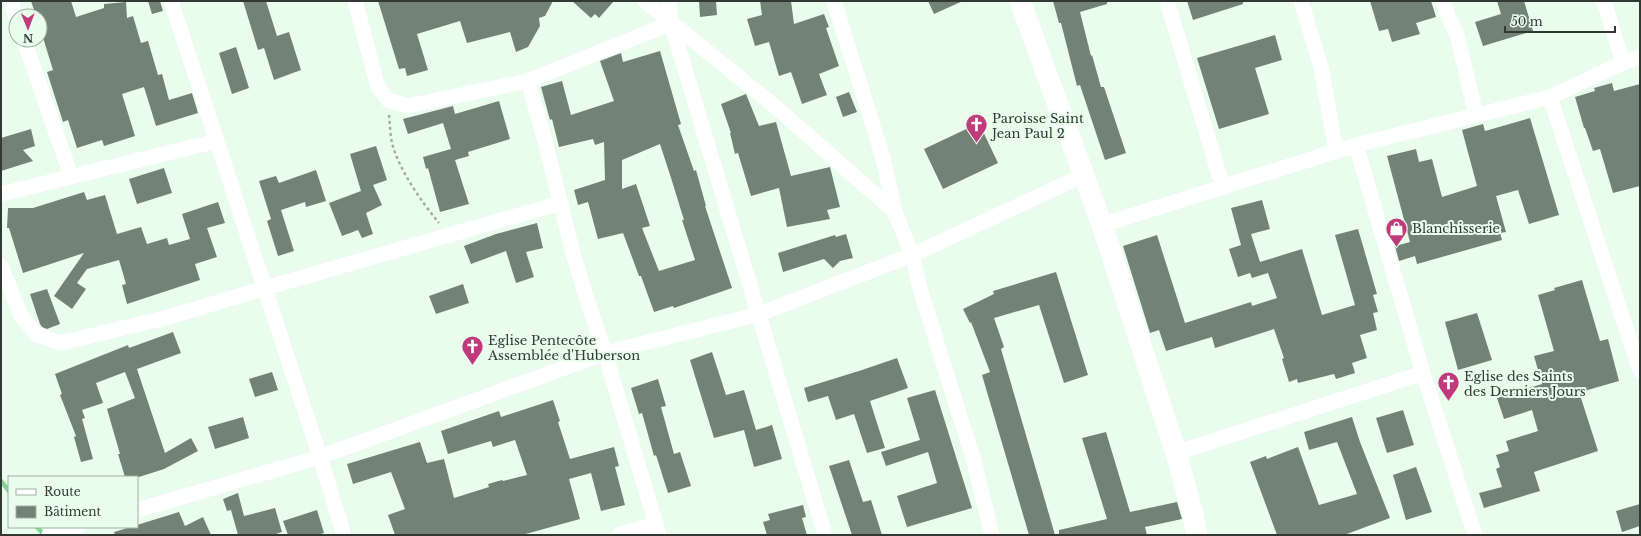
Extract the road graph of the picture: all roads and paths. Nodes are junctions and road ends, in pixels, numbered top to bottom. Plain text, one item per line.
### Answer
1 (171, 1) edge
2 (355, 1) edge
3 (645, 1) edge
4 (669, 1) edge
5 (834, 1) edge
6 (1020, 1) edge
7 (1167, 1) edge
8 (1301, 1) edge
9 (1443, 1) edge
10 (1604, 1) edge
11 (671, 23) junction
12 (27, 48) edge
13 (1640, 57) edge
14 (1623, 62) junction
15 (528, 81) junction
16 (1550, 97) junction
17 (388, 100) junction
18 (1476, 116) junction
19 (217, 141) junction
20 (1356, 145) junction
21 (1336, 151) junction
22 (1084, 175) junction
23 (71, 176) junction
24 (1223, 188) junction
25 (1, 194) edge
26 (561, 204) junction
27 (895, 212) junction
28 (1102, 225) junction
29 (450, 235) junction
30 (912, 255) junction
31 (1, 266) edge
32 (265, 288) junction
33 (759, 314) junction
34 (605, 353) junction
35 (1640, 371) edge
36 (1423, 373) junction
37 (1176, 453) junction
38 (320, 457) junction
39 (138, 510) edge
40 (74, 528) edge
41 (658, 529) edge
42 (49, 535) edge
43 (344, 535) edge
44 (619, 535) edge
45 (825, 535) edge
46 (992, 535) edge
47 (1197, 535) edge
48 (1475, 535) edge

1 - 19 street
2 - 17 street
3 - 11 street
4 - 11 street
5 - 27 street
6 - 22 street
7 - 24 street
8 - 21 street
9 - 18 street
10 - 14 street
11 - 15 street
11 - 27 street
11 - 33 street
12 - 23 street
13 - 14 street
14 - 16 street
15 - 17 street
15 - 26 street
16 - 18 street
16 - 35 street
17 - 29 path
18 - 20 street
19 - 23 street
19 - 32 street
20 - 21 street
20 - 36 street
21 - 24 street
22 - 28 street
22 - 30 street
23 - 25 street
24 - 28 street
26 - 29 street
26 - 34 street
27 - 30 street
28 - 37 street
29 - 32 street
30 - 33 street
30 - 46 street
31 - 32 street
32 - 38 street
33 - 34 street
33 - 45 street
34 - 38 street
34 - 41 street
36 - 37 street
36 - 48 street
37 - 47 street
38 - 39 street
38 - 43 street
40 - 42 street
41 - 44 street

